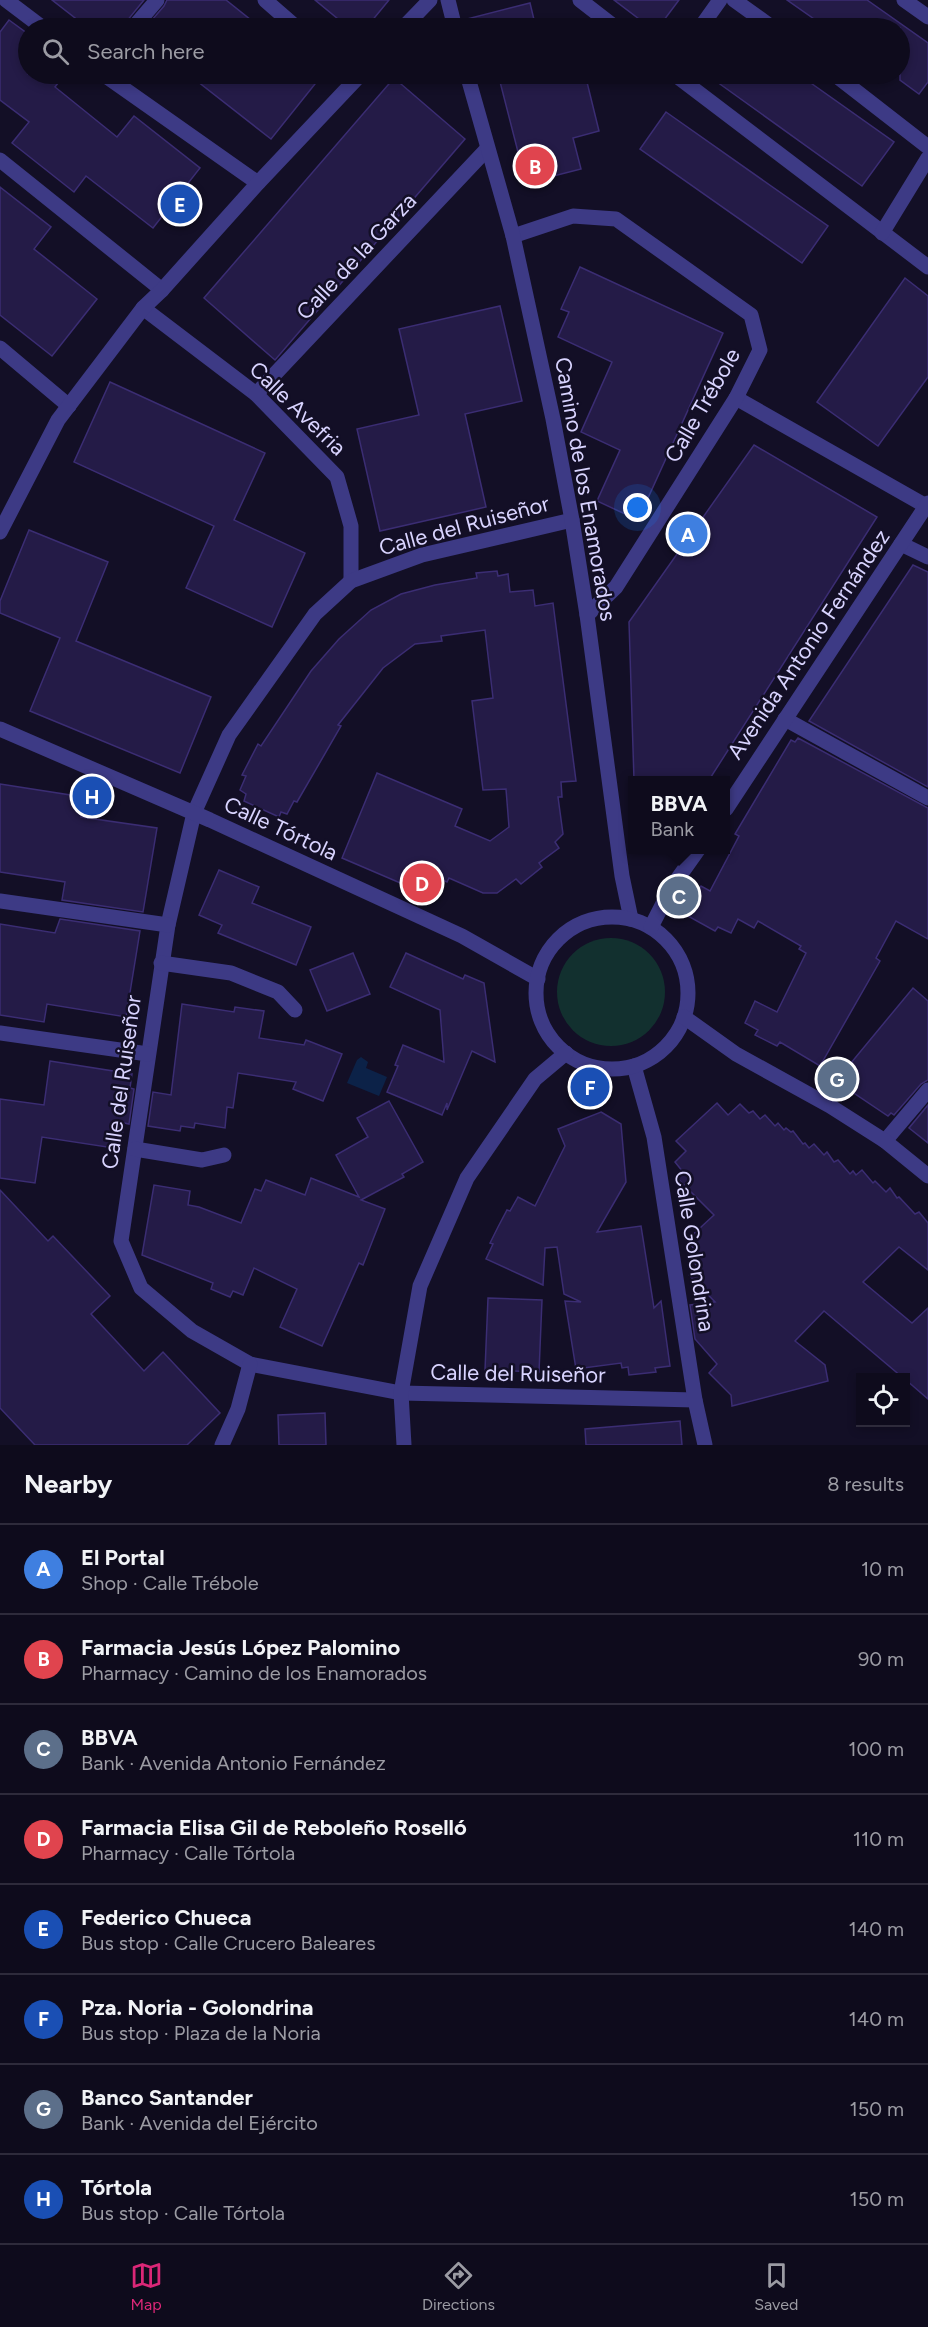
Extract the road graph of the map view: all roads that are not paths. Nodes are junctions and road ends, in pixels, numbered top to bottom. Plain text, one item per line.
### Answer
1 (6, 0) edge
2 (157, 0) edge
3 (265, 0) edge
4 (430, 0) edge
5 (448, 0) edge
6 (580, 0) edge
7 (720, 0) edge
8 (734, 0) edge
9 (904, 0) edge
10 (928, 17) edge
11 (30, 18) edge
12 (142, 18) edge
13 (286, 18) edge
14 (413, 18) edge
15 (452, 18) edge
16 (603, 18) edge
17 (707, 18) edge
18 (759, 18) edge
19 (117, 84) edge
20 (352, 84) edge
21 (470, 84) edge
22 (687, 84) edge
23 (847, 84) edge
24 (928, 147) edge
25 (488, 149) junction
26 (928, 158) edge
27 (0, 160) edge
28 (258, 183) junction
29 (882, 233) junction
30 (513, 236) junction
31 (928, 267) edge
32 (162, 290) junction
33 (143, 308) junction
34 (0, 348) edge
35 (256, 394) junction
36 (736, 398) junction
37 (69, 406) junction
38 (927, 505) edge
39 (572, 520) junction
40 (0, 532) edge
41 (902, 544) junction
42 (928, 557) edge
43 (351, 581) junction
44 (587, 615) junction
45 (785, 720) junction
46 (0, 729) edge
47 (928, 798) edge
48 (730, 803) edge
49 (194, 813) junction
50 (695, 854) edge
51 (0, 901) edge
52 (631, 919) junction
53 (168, 925) junction
54 (651, 927) junction
55 (161, 963) junction
56 (538, 979) junction
57 (295, 1010) dead end
58 (684, 1017) junction
59 (0, 1033) edge
60 (566, 1053) junction
61 (148, 1054) junction
62 (634, 1066) junction
63 (928, 1090) edge
64 (885, 1141) junction
65 (135, 1149) junction
66 (224, 1155) dead end
67 (928, 1176) edge
68 (250, 1364) junction
69 (401, 1393) junction
70 (695, 1400) junction
71 (222, 1445) edge
72 (404, 1445) edge
73 (705, 1445) edge

1 - 11 street
2 - 12 street
3 - 13 street
4 - 14 street
5 - 15 street
6 - 16 street
7 - 17 street
8 - 18 street
9 - 10 street
19 - 28 street
20 - 28 street
21 - 25 street, Camino de los Enamorados
22 - 29 street
23 - 24 street
25 - 30 street, Camino de los Enamorados
25 - 35 street, Calle de la Garza
26 - 29 street
27 - 32 street
28 - 32 street
29 - 31 street
30 - 36 street, Calle Trébole
30 - 39 street, Camino de los Enamorados
32 - 33 street
33 - 35 street, Calle Avefria
33 - 37 street
34 - 37 street
35 - 43 street, Calle Avefria
36 - 38 street
36 - 44 street, Calle Trébole
37 - 40 street
38 - 41 street, Avenida Antonio Fernández
39 - 43 street, Calle del Ruiseñor
39 - 44 street, Camino de los Enamorados
41 - 42 street
41 - 45 street, Avenida Antonio Fernández
43 - 49 street, Calle del Ruiseñor
44 - 52 street, Camino de los Enamorados
45 - 47 street
45 - 48 street, Avenida Antonio Fernández
46 - 49 street, Calle Tórtola
49 - 53 street, Calle del Ruiseñor
49 - 56 street, Calle Tórtola
50 - 54 street
51 - 53 street
52 - 54 street
52 - 56 street
53 - 55 street, Calle del Ruiseñor
54 - 58 street
55 - 57 street
55 - 61 street, Calle del Ruiseñor
56 - 60 street
58 - 62 street
58 - 64 street
59 - 61 street
60 - 62 street
60 - 69 street
61 - 65 street, Calle del Ruiseñor
62 - 70 street, Calle Golondrina
63 - 64 street
64 - 67 street
65 - 66 street
65 - 68 street, Calle del Ruiseñor
68 - 69 street, Calle del Ruiseñor
68 - 71 street
69 - 70 street, Calle del Ruiseñor
69 - 72 street
70 - 73 street, Calle Golondrina

